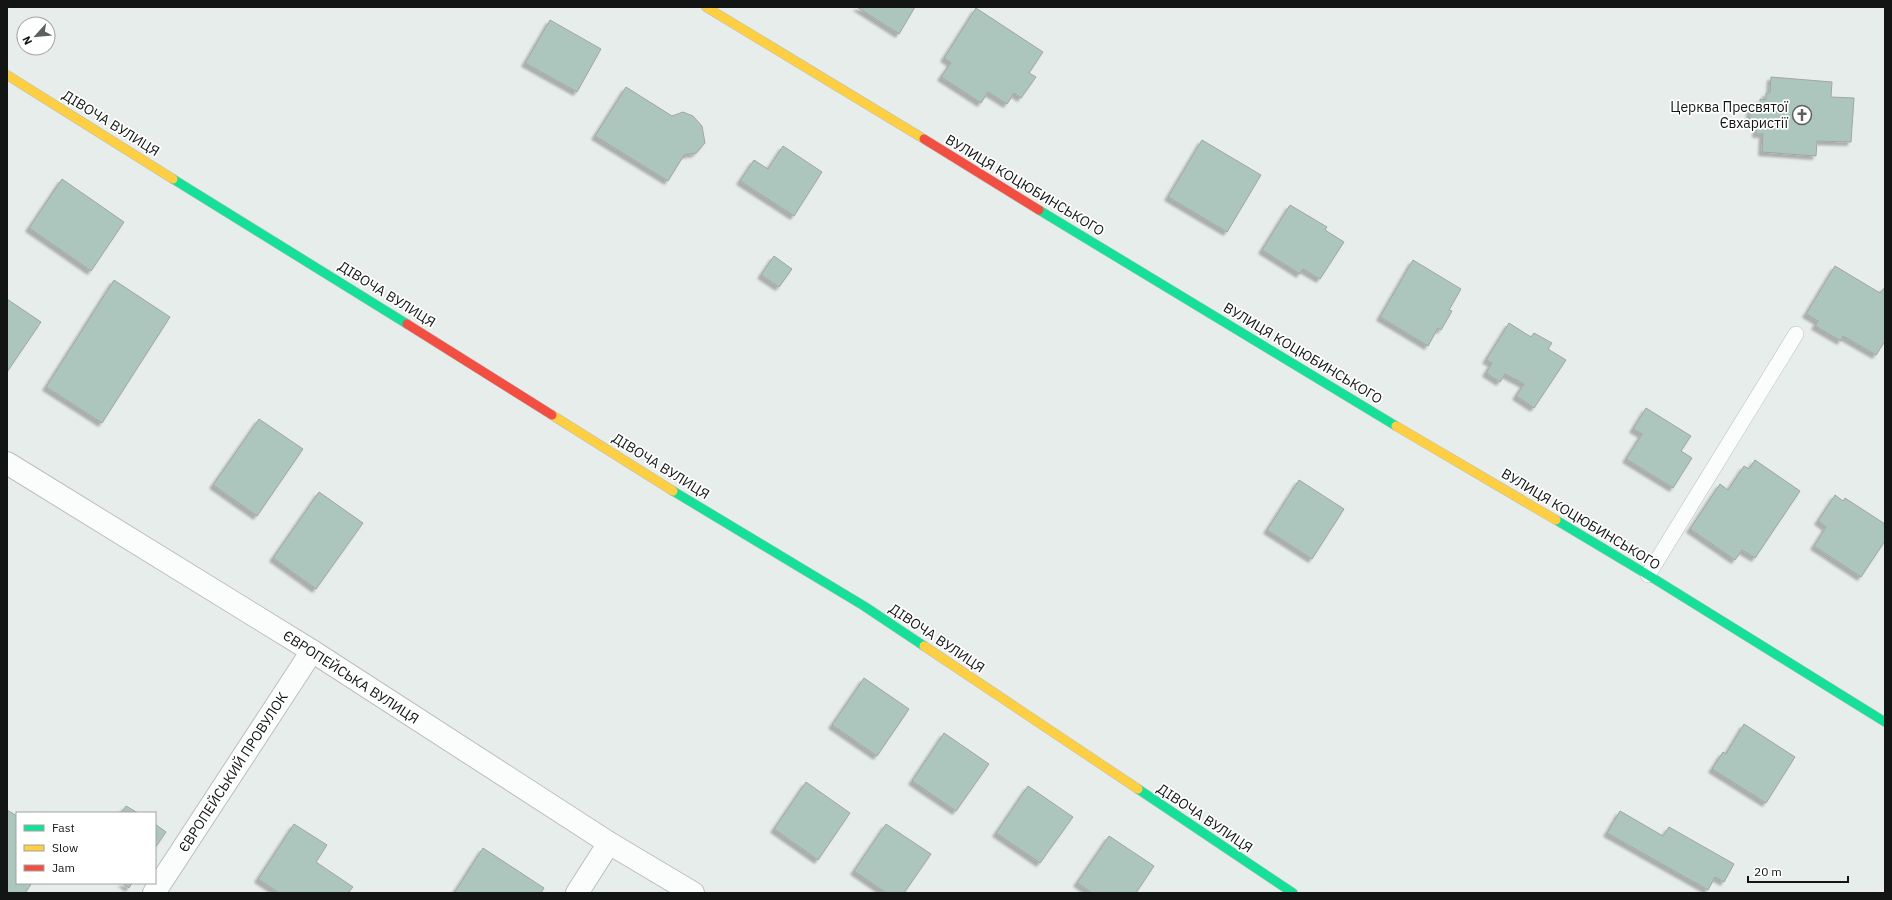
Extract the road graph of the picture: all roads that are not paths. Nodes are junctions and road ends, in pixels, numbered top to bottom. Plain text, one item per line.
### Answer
1 (706, 7) edge
2 (7, 75) edge
3 (1796, 334) dead end
4 (7, 463) edge
5 (1648, 575) junction
6 (312, 651) junction
7 (1885, 722) edge
8 (609, 843) junction
9 (154, 893) edge
10 (577, 893) edge
11 (693, 893) edge
12 (1293, 893) edge

1 - 5 street, ВУЛИЦЯ КОЦЮБИНСЬКОГО
2 - 12 street, ДІВОЧА ВУЛИЦЯ
3 - 5 lane
4 - 6 street, ЄВРОПЕЙСЬКА ВУЛИЦЯ
5 - 7 street, ВУЛИЦЯ КОЦЮБИНСЬКОГО
6 - 8 street, ЄВРОПЕЙСЬКА ВУЛИЦЯ
6 - 9 street, ЄВРОПЕЙСЬКИЙ ПРОВУЛОК
8 - 10 street
8 - 11 street, ЄВРОПЕЙСЬКА ВУЛИЦЯ

